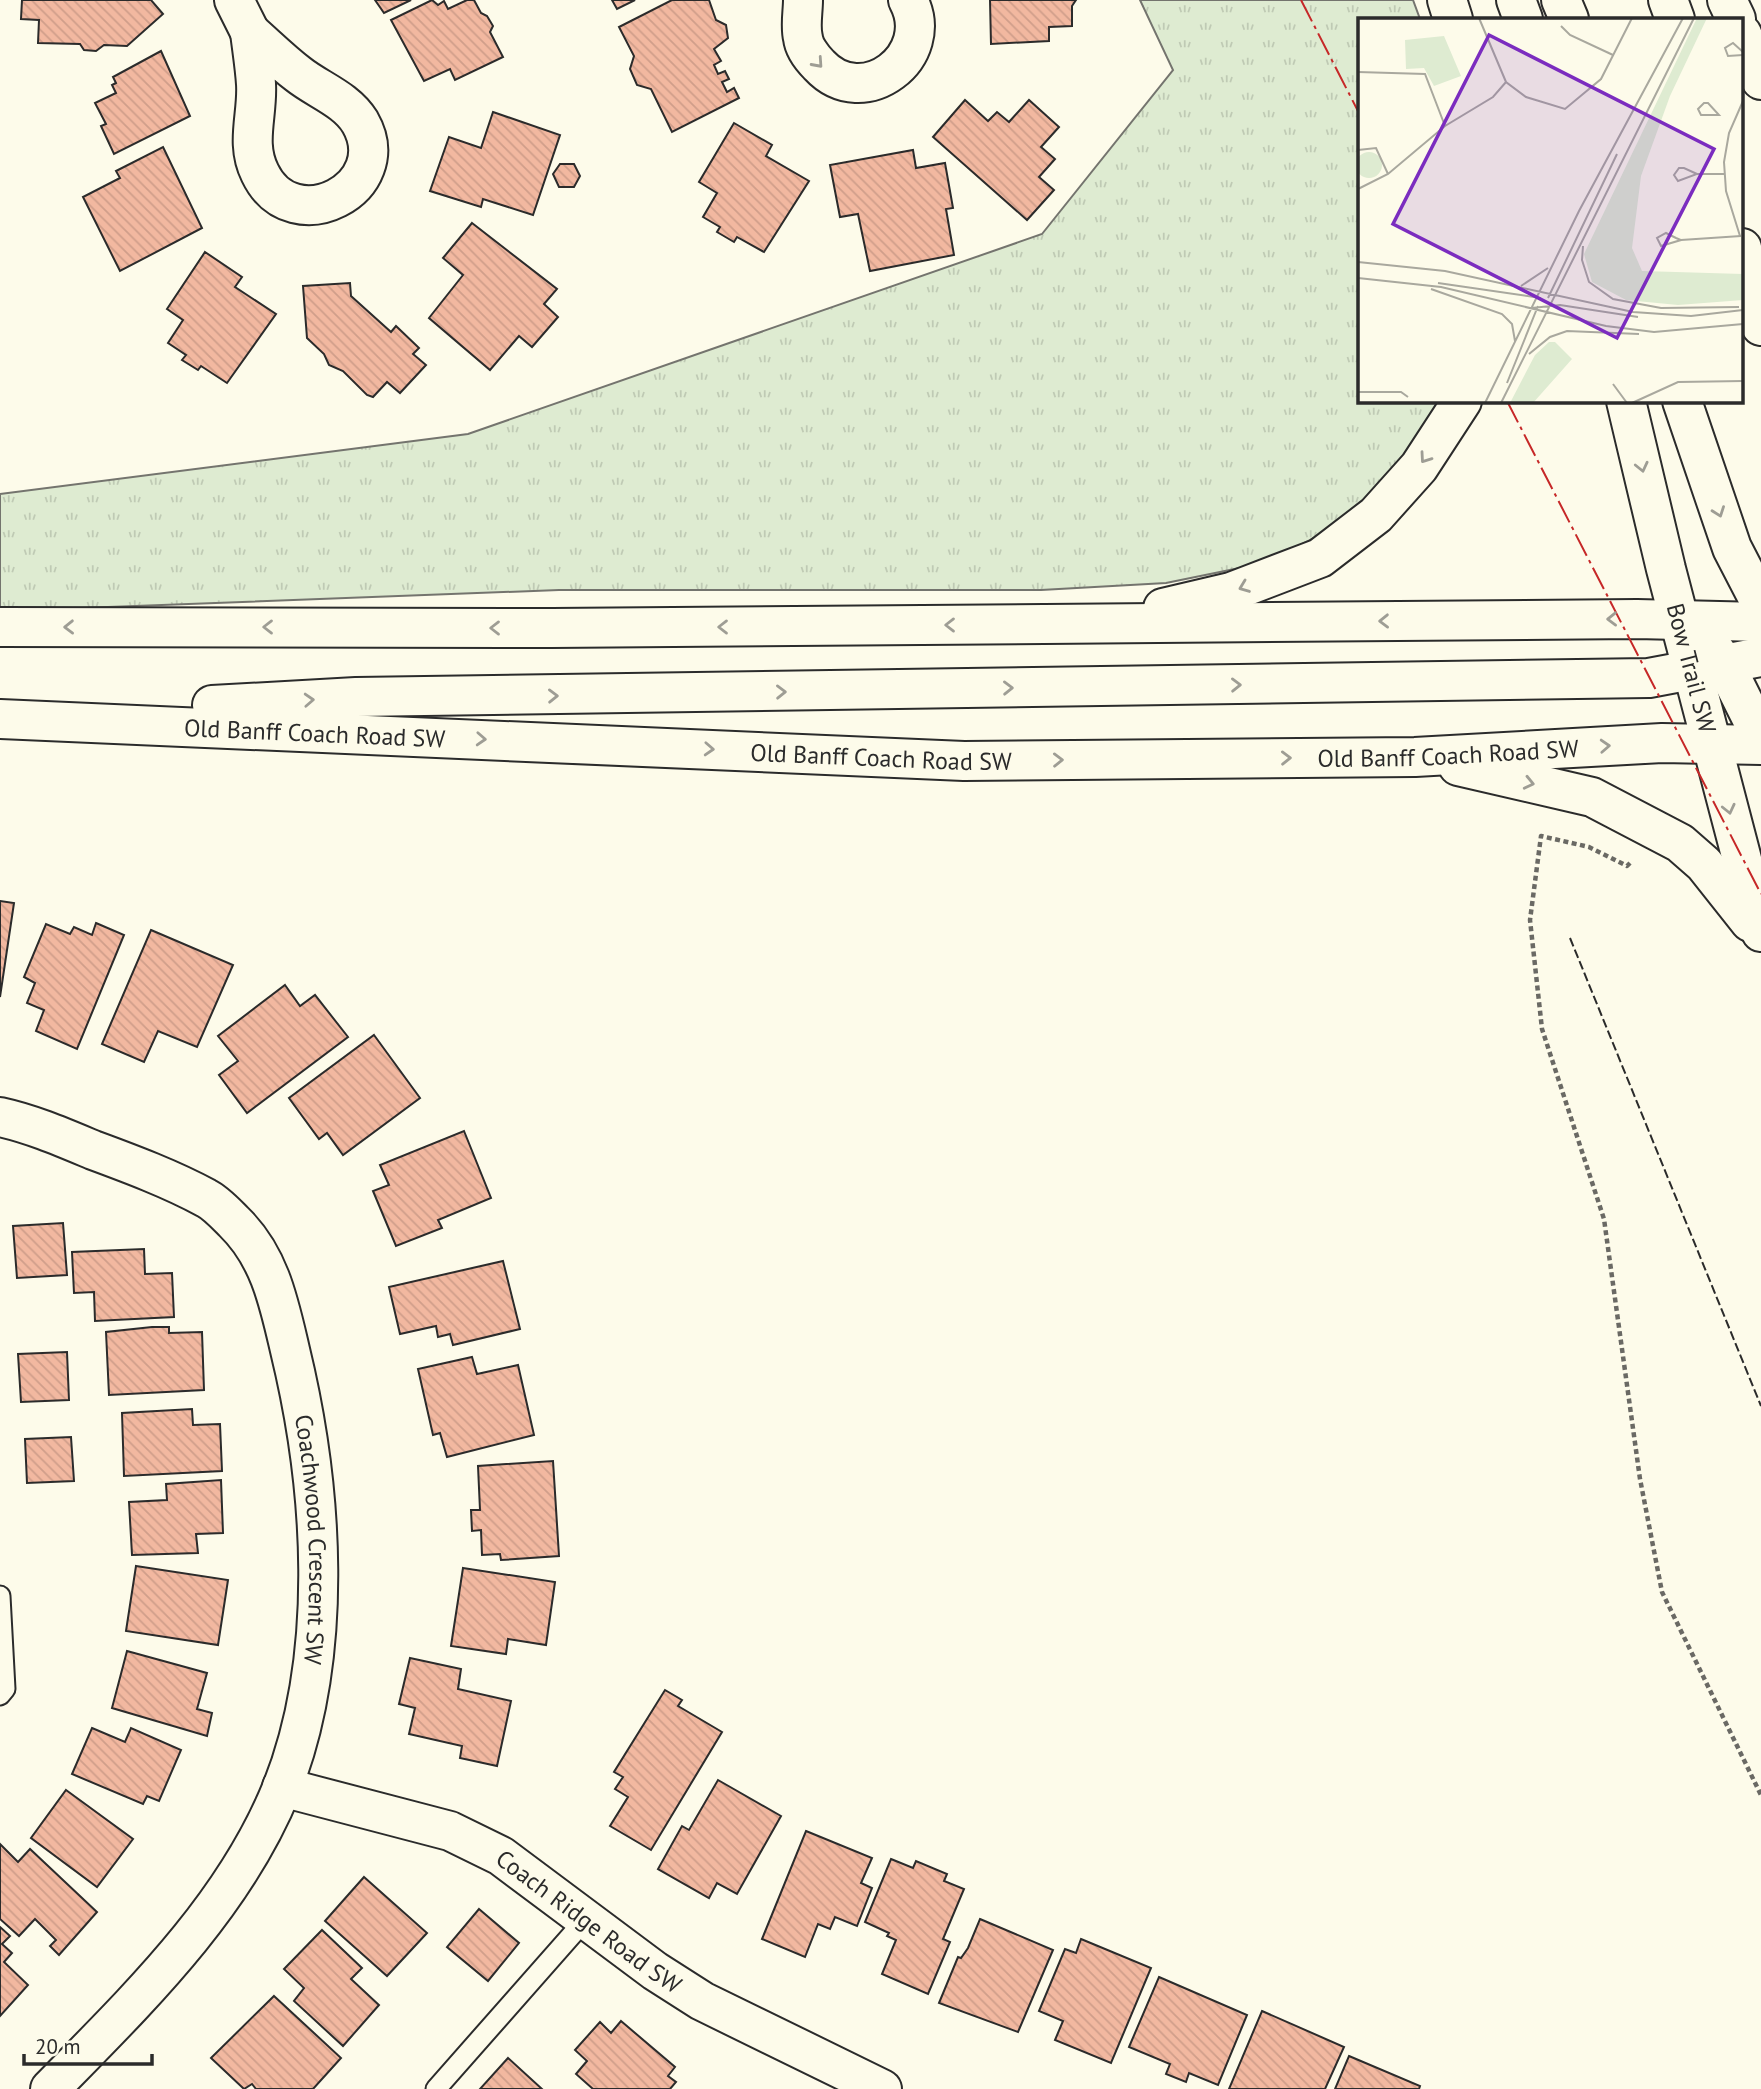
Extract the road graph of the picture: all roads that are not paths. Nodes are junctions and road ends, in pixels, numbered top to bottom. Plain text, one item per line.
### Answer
1 (803, 0) edge
2 (908, 0) edge
3 (1447, 0) edge
4 (1516, 0) edge
5 (1561, 0) edge
6 (1668, 0) edge
7 (1727, 0) edge
8 (1453, 18) edge
9 (1523, 18) edge
10 (1569, 18) edge
11 (1675, 18) edge
12 (1735, 18) edge
13 (1744, 39) edge
14 (1761, 80) edge
15 (1744, 256) edge
16 (1761, 327) edge
17 (1461, 402) edge
18 (1626, 402) edge
19 (1682, 402) edge
20 (1761, 604) edge
21 (1680, 622) junction
22 (1761, 622) edge
23 (1092, 624) junction
24 (0, 627) edge
25 (1761, 657) edge
26 (1708, 667) junction
27 (0, 719) edge
28 (46, 719) junction
29 (1758, 728) edge
30 (1712, 743) junction
31 (1415, 757) junction
32 (1761, 935) edge
33 (0, 1117) edge
34 (0, 1596) edge
35 (0, 1695) edge
36 (282, 1787) junction
37 (585, 1920) junction
38 (837, 2081) edge
39 (50, 2089) edge
40 (436, 2089) edge
41 (882, 2089) edge

1 -> 2 main road
3 - 8 main road
4 - 9 main road
5 - 10 main road
6 - 11 main road
7 - 12 main road
13 - 14 main road
15 - 16 main road
17 -> 23 main road
18 -> 21 main road, Bow Trail SW
19 -> 20 main road
21 - 22 main road
21 -> 23 main road
21 - 26 main road
23 -> 24 main road
25 - 26 main road
28 -> 26 main road
26 - 29 main road
26 - 30 main road, Bow Trail SW
27 - 28 main road, Old Banff Coach Road SW
28 -> 31 main road, Old Banff Coach Road SW
29 - 30 main road
31 -> 30 main road, Old Banff Coach Road SW
30 -> 32 main road, Bow Trail SW
31 -> 32 main road
33 - 36 main road, Coachwood Crescent SW
34 - 35 lane
36 - 37 main road, Coach Ridge Road SW
36 - 39 main road, Coachwood Crescent SW
37 - 38 main road, Coach Ridge Road SW
37 - 40 lane
38 - 41 main road, Coach Ridge Road SW

